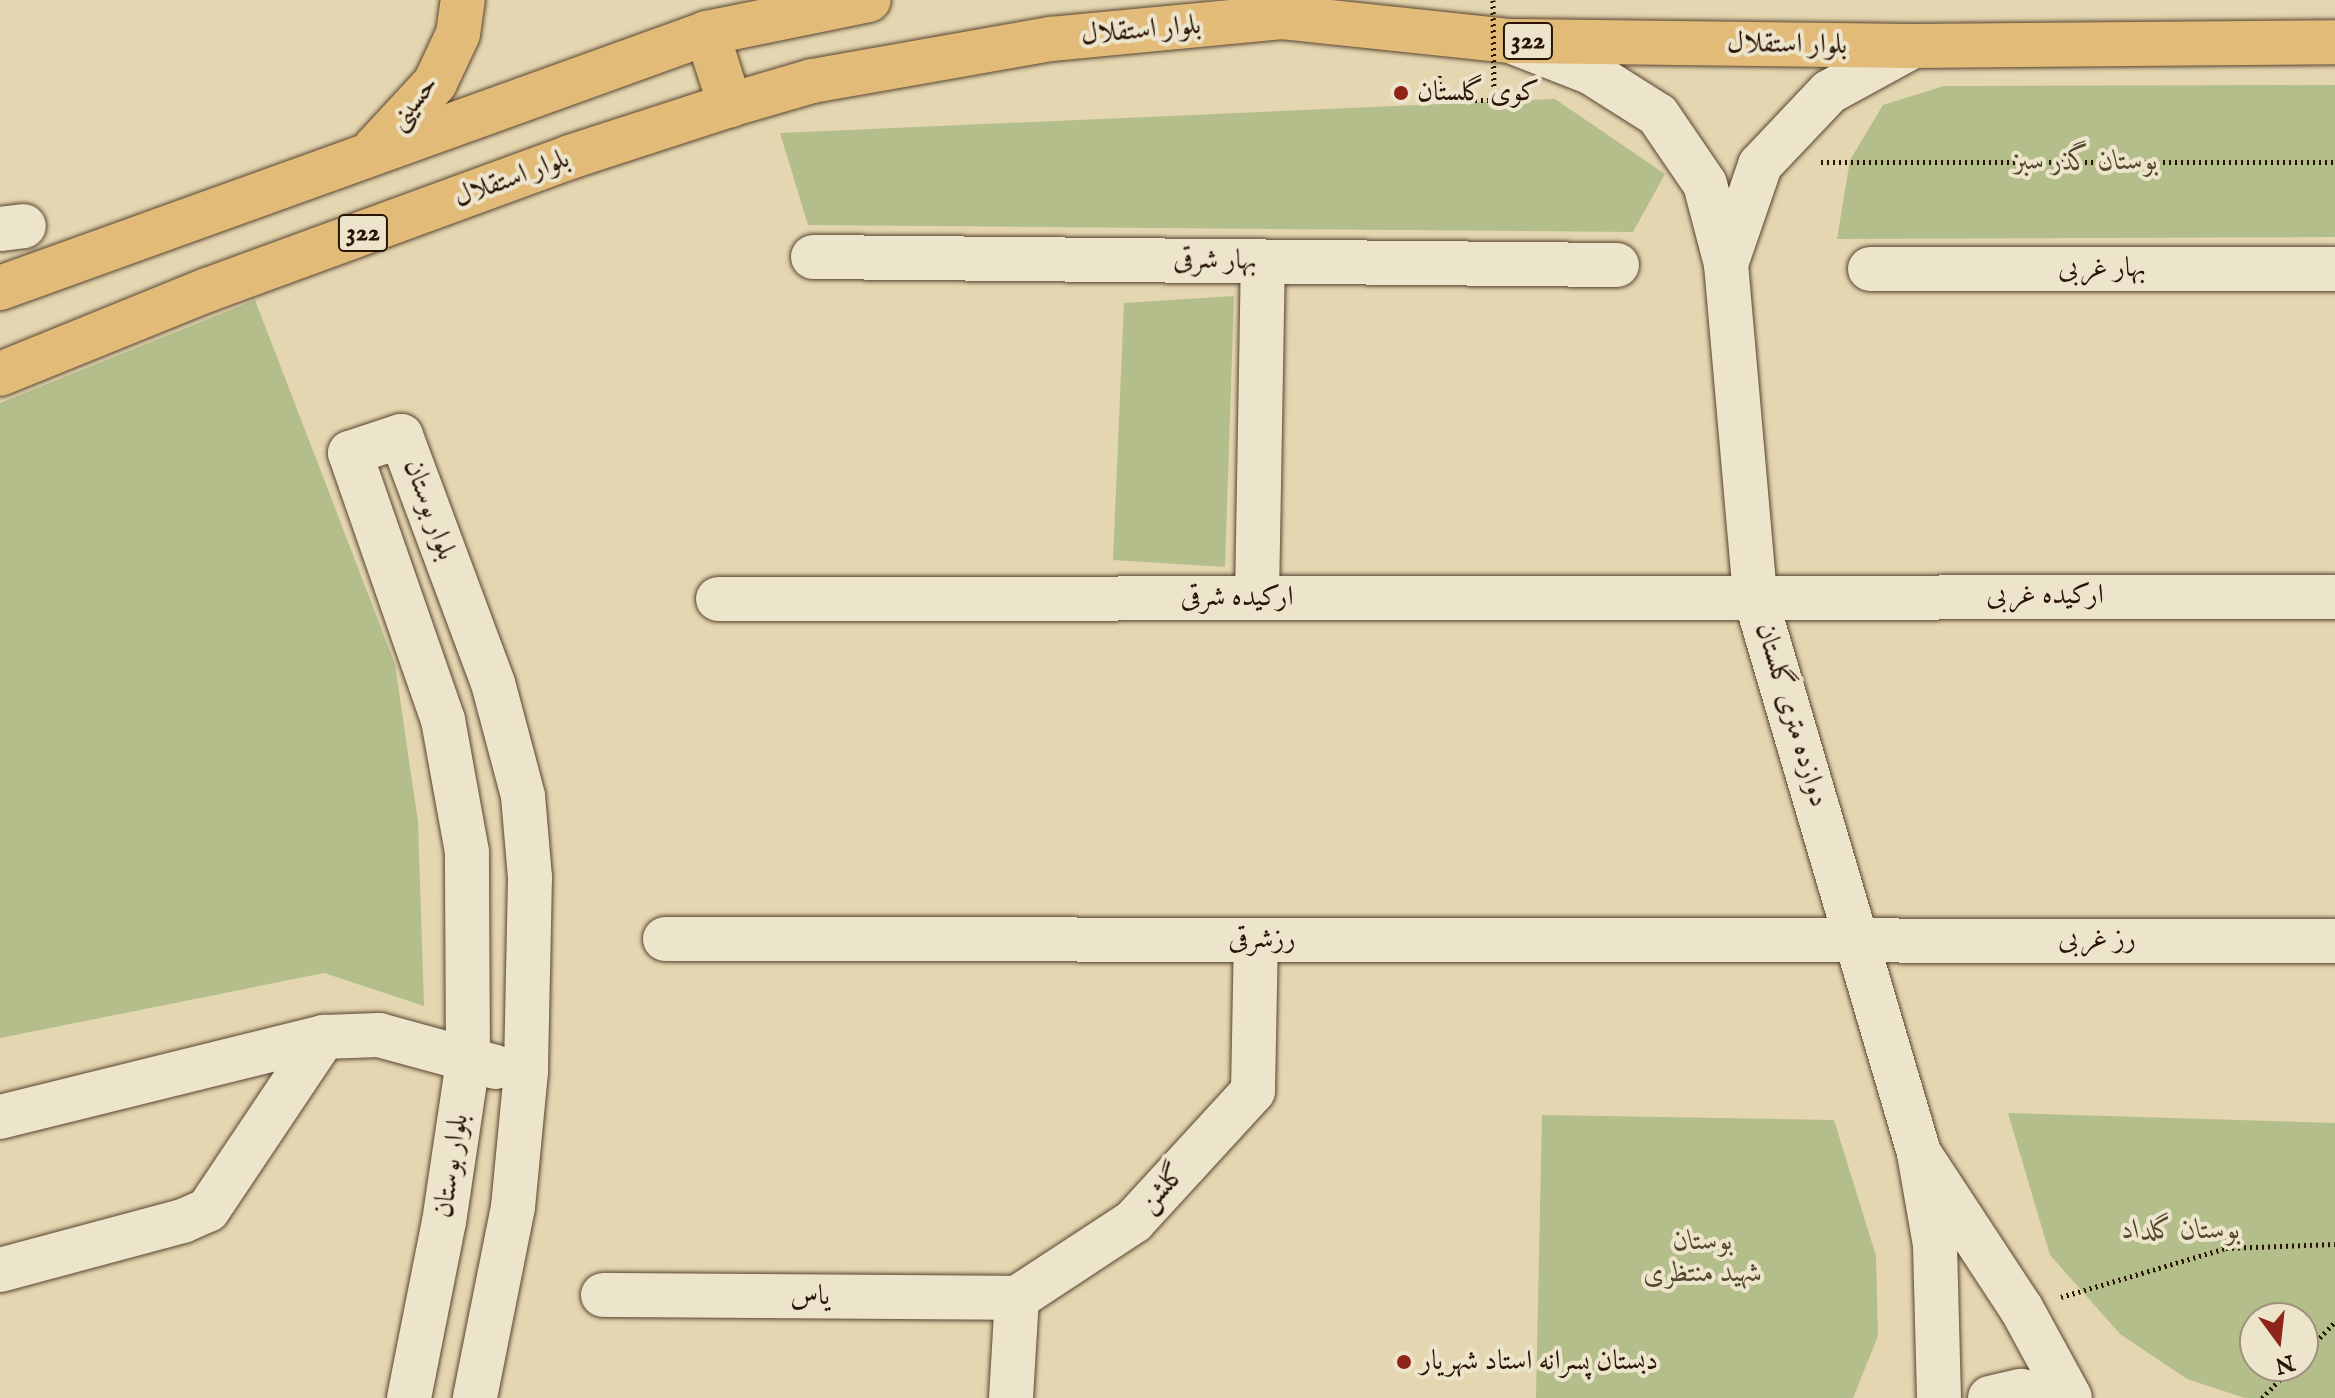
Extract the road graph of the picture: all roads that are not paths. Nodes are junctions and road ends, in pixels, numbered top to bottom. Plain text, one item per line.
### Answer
1 (463, 0) edge
2 (869, 0) edge
3 (707, 33) junction
4 (1511, 41) junction
5 (2335, 42) edge
6 (1913, 46) junction
7 (730, 105) junction
8 (368, 155) junction
9 (813, 257) dead end
10 (1263, 262) junction
11 (1726, 264) junction
12 (1617, 265) dead end
13 (1870, 269) dead end
14 (2335, 269) edge
15 (0, 288) edge
16 (0, 374) edge
17 (1755, 596) junction
18 (2335, 597) edge
19 (1257, 598) junction
20 (718, 599) dead end
21 (523, 796) junction
22 (457, 801) junction
23 (1859, 938) junction
24 (665, 939) dead end
25 (1256, 941) junction
26 (2335, 941) edge
27 (324, 1037) junction
28 (468, 1061) junction
29 (526, 1072) junction
30 (0, 1117) edge
31 (1919, 1153) junction
32 (0, 1270) edge
33 (603, 1295) dead end
34 (1017, 1298) junction
35 (409, 1398) edge
36 (475, 1398) edge
37 (1011, 1398) edge
38 (1939, 1398) edge
39 (1990, 1398) edge
40 (2047, 1398) edge
41 (2070, 1398) edge

1 - 8 main road, حسینی
2 - 3 main road
3 - 7 main road
3 - 8 main road
4 - 6 main road, بلوار استقلال / 322
4 - 7 main road, بلوار استقلال / 322
4 - 11 street
5 - 6 main road, بلوار استقلال / 322
6 - 11 street
7 - 16 main road, بلوار استقلال / 322
8 - 15 main road
9 - 10 street, بهار شرقی
10 - 12 street, بهار شرقی
10 - 19 street
11 - 17 street, دوازده متری گلستان
13 - 14 street, بهار غربی
17 - 18 street, ارکیده غربی
17 - 19 street, ارکیده شرقی
17 - 23 street, دوازده متری گلستان
19 - 20 street, ارکیده شرقی
21 - 22 street
21 - 22 street, بلوار بوستان
21 - 29 street, بلوار بوستان
22 - 28 street, بلوار بوستان
23 - 25 street, رزشرقی
23 - 26 street, رز غربی
23 - 31 street, دوازده متری گلستان
24 - 25 street, رزشرقی
25 - 34 street, گلشن
27 - 28 street
27 - 30 street
27 - 32 street
28 - 29 street
28 - 35 street, بلوار بوستان
29 - 36 street, بلوار بوستان
31 - 38 street
31 - 41 street
33 - 34 street, یاس
34 - 37 street
39 - 40 street

